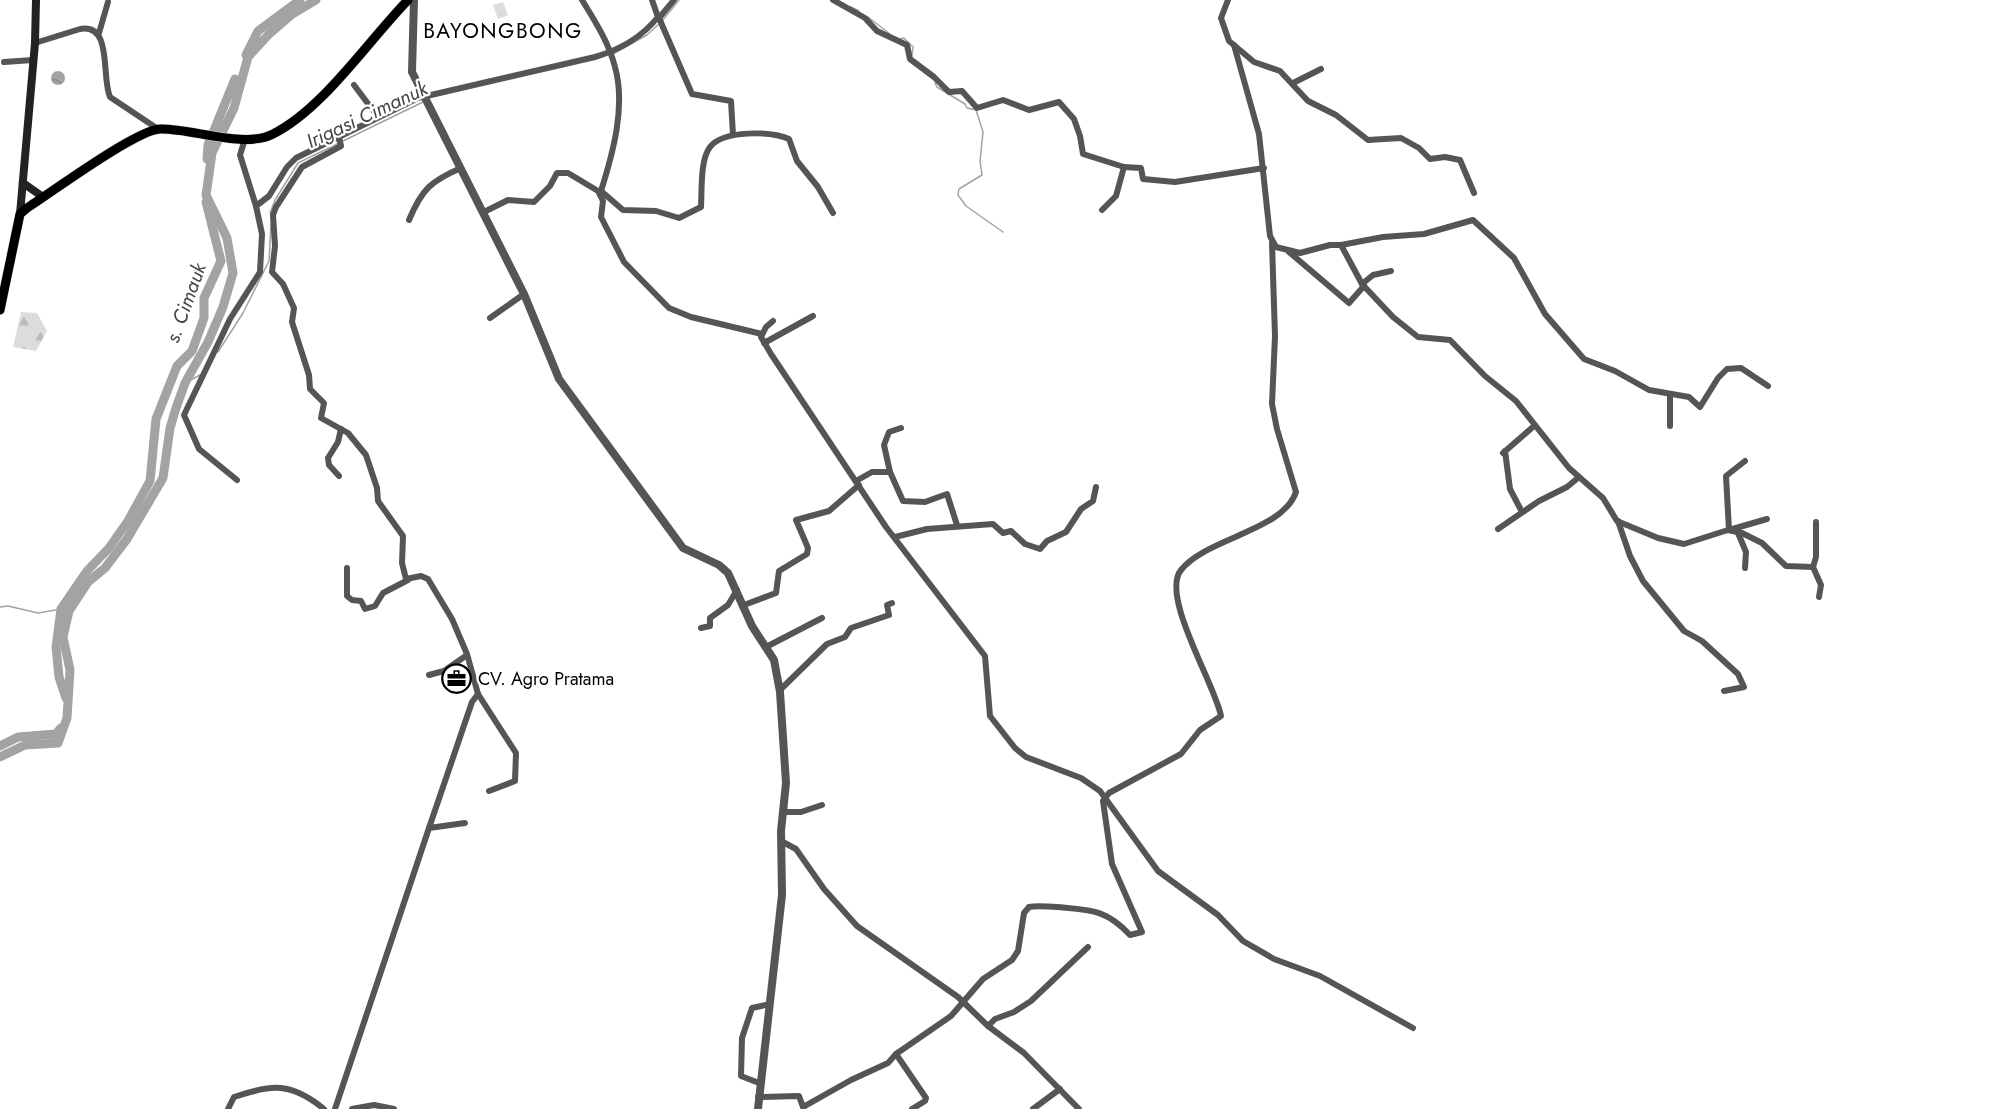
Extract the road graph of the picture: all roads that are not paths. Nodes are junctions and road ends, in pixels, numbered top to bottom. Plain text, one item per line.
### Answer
1 (36, 0) edge
2 (408, 0) edge
3 (414, 0) edge
4 (582, 0) edge
5 (652, 0) edge
6 (674, 0) edge
7 (833, 0) edge
8 (1228, 0) edge
9 (108, 2) dead end
10 (660, 20) junction
11 (99, 33) junction
12 (35, 43) junction
13 (1233, 45) junction
14 (612, 55) junction
15 (33, 60) junction
16 (4, 62) dead end
17 (1321, 69) dead end
18 (1293, 83) junction
19 (354, 85) dead end
20 (425, 97) junction
21 (378, 117) junction
22 (158, 129) junction
23 (733, 135) junction
24 (241, 138) junction
25 (340, 140) junction
26 (1124, 167) junction
27 (461, 168) junction
28 (1264, 168) junction
29 (23, 183) junction
30 (599, 191) junction
31 (1473, 193) dead end
32 (44, 197) junction
33 (256, 206) junction
34 (1102, 210) dead end
35 (484, 212) junction
36 (832, 213) dead end
37 (20, 214) junction
38 (409, 220) dead end
39 (1272, 243) junction
40 (1341, 245) junction
41 (1288, 252) junction
42 (267, 267) junction
43 (1391, 271) dead end
44 (1363, 285) junction
45 (524, 294) junction
46 (0, 310) edge
47 (813, 316) dead end
48 (490, 318) dead end
49 (773, 321) dead end
50 (762, 334) junction
51 (764, 344) junction
52 (1768, 386) dead end
53 (1670, 395) junction
54 (1534, 426) junction
55 (1670, 426) dead end
56 (901, 428) dead end
57 (341, 429) junction
58 (1745, 461) dead end
59 (890, 472) junction
60 (339, 476) dead end
61 (1580, 477) junction
62 (237, 480) dead end
63 (858, 483) junction
64 (1096, 487) dead end
65 (1522, 512) junction
66 (1767, 519) dead end
67 (1617, 521) junction
68 (1816, 522) dead end
69 (957, 525) junction
70 (1498, 529) dead end
71 (1729, 530) junction
72 (1738, 533) junction
73 (895, 537) junction
74 (1813, 567) junction
75 (347, 568) dead end
76 (1745, 568) dead end
77 (408, 580) junction
78 (737, 589) junction
79 (1819, 597) dead end
80 (892, 603) dead end
81 (744, 605) junction
82 (822, 618) dead end
83 (701, 628) dead end
84 (766, 647) junction
85 (467, 655) junction
86 (429, 675) dead end
87 (780, 690) junction
88 (1724, 691) dead end
89 (478, 694) junction
90 (489, 791) dead end
91 (1105, 796) junction
92 (822, 805) dead end
93 (782, 812) junction
94 (465, 823) dead end
95 (429, 828) junction
96 (781, 841) junction
97 (1088, 947) dead end
98 (770, 1004) junction
99 (963, 1004) junction
100 (988, 1026) junction
101 (1413, 1028) dead end
102 (896, 1054) junction
103 (759, 1083) junction
104 (1060, 1089) junction
105 (758, 1097) junction
106 (805, 1107) edge
107 (228, 1109) edge
108 (324, 1109) edge
109 (334, 1109) edge
110 (352, 1109) edge
111 (394, 1109) edge
112 (758, 1109) edge
113 (912, 1109) edge
114 (1033, 1109) edge
115 (1079, 1109) edge

1 - 12 main road
2 - 24 main road
3 - 20 street
4 - 14 street
5 - 10 street
6 - 10 street
7 - 26 street
8 - 13 street
9 - 11 street
10 - 14 street
10 - 23 street
11 - 12 street
11 - 22 street
12 - 15 main road
13 - 18 street
13 - 28 street
14 - 20 street
14 - 30 street
15 - 16 street
15 - 29 main road
17 - 18 street
18 - 31 street
19 - 21 street
20 - 21 street
20 - 27 street
21 - 25 street
22 - 24 main road
22 - 32 main road
23 - 30 street
23 - 36 street
24 - 33 street
25 - 33 street
25 - 42 street
26 - 28 street
26 - 34 street
27 - 35 street
27 - 38 street
28 - 39 street
29 - 32 main road
29 - 37 main road
30 - 35 street
30 - 50 street
32 - 37 main road
33 - 42 street
35 - 45 street
37 - 46 main road
39 - 41 street
39 - 91 street
40 - 41 street
40 - 44 street
40 - 53 street
41 - 44 street
42 - 57 street
42 - 62 street
43 - 44 street
44 - 54 street
45 - 48 street
45 - 78 street
47 - 51 street
49 - 50 street
50 - 51 street
51 - 63 street
52 - 53 street
53 - 55 street
54 - 61 street
54 - 65 street
56 - 59 street
57 - 60 street
57 - 77 street
58 - 71 street
59 - 63 street
59 - 69 street
61 - 65 street
61 - 67 street
63 - 73 street
63 - 81 street
64 - 69 street
65 - 70 street
66 - 71 street
67 - 71 street
67 - 88 street
68 - 74 street
69 - 73 street
71 - 72 street
72 - 74 street
72 - 76 street
73 - 91 street
74 - 79 street
75 - 77 street
77 - 85 street
78 - 81 street
78 - 83 street
80 - 87 street
81 - 84 street
82 - 84 street
84 - 87 street
85 - 86 street
85 - 89 street
87 - 93 street
89 - 90 street
89 - 95 street
91 - 99 street
91 - 101 street
92 - 93 street
93 - 96 street
94 - 95 street
95 - 109 street
96 - 98 street
96 - 99 street
97 - 100 street
98 - 103 street
98 - 103 street
99 - 100 street
99 - 102 street
100 - 104 street
102 - 106 street
102 - 113 street
103 - 105 street
104 - 114 street
104 - 115 street
105 - 106 street
105 - 112 street
107 - 108 street
110 - 111 street

